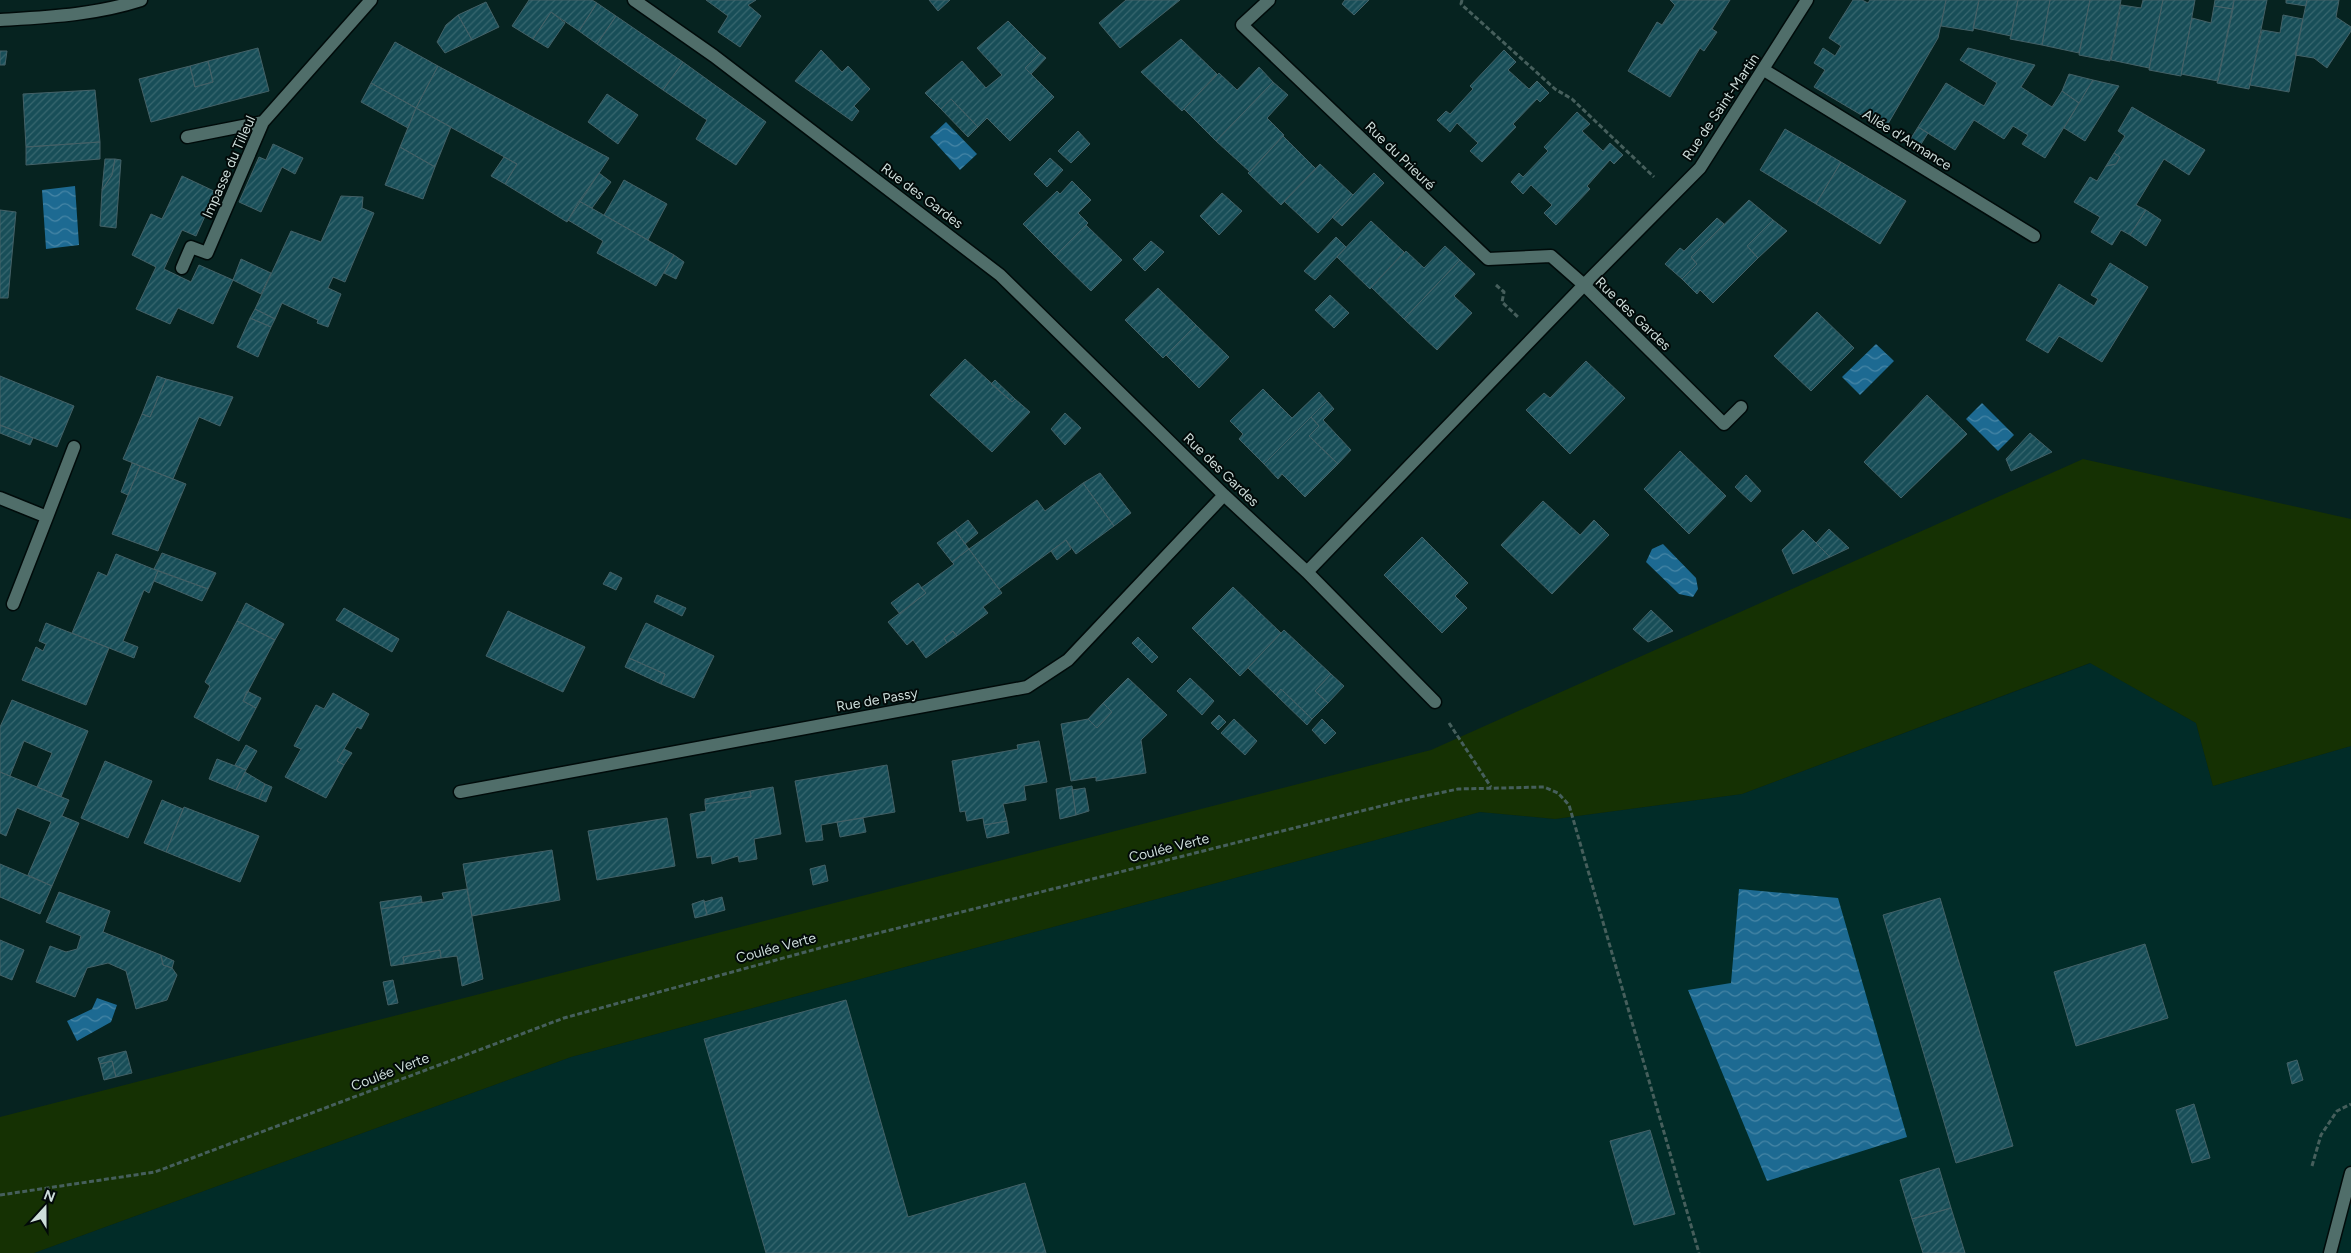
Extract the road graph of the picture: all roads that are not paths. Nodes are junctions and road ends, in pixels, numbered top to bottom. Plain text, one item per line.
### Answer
1 (141, 0) edge
2 (372, 0) edge
3 (634, 0) edge
4 (1270, 0) edge
5 (1807, 0) edge
6 (0, 20) edge
7 (1764, 70) junction
8 (263, 122) junction
9 (187, 137) dead end
10 (2034, 236) dead end
11 (182, 268) dead end
12 (1584, 285) junction
13 (1741, 407) dead end
14 (74, 447) dead end
15 (1224, 495) junction
16 (0, 498) edge
17 (47, 517) junction
18 (1307, 572) junction
19 (13, 604) dead end
20 (1435, 702) road end
21 (460, 792) dead end
22 (2351, 1173) edge
23 (2330, 1253) edge

1 - 6 street
2 - 8 street, Impasse du Tilleul
3 - 15 street, Rue des Gardes
4 - 12 street, Rue du Prieuré
5 - 7 street, Rue de Saint-Martin
7 - 10 street, Allée d'Armance
7 - 12 street, Rue de Saint-Martin
8 - 9 street
8 - 11 street, Impasse du Tilleul
12 - 13 street, Rue des Gardes
12 - 18 street, Rue des Gardes
14 - 17 street
15 - 18 street, Rue des Gardes
15 - 21 street, Rue de Passy
16 - 17 street
17 - 19 street
18 - 20 street
22 - 23 street

